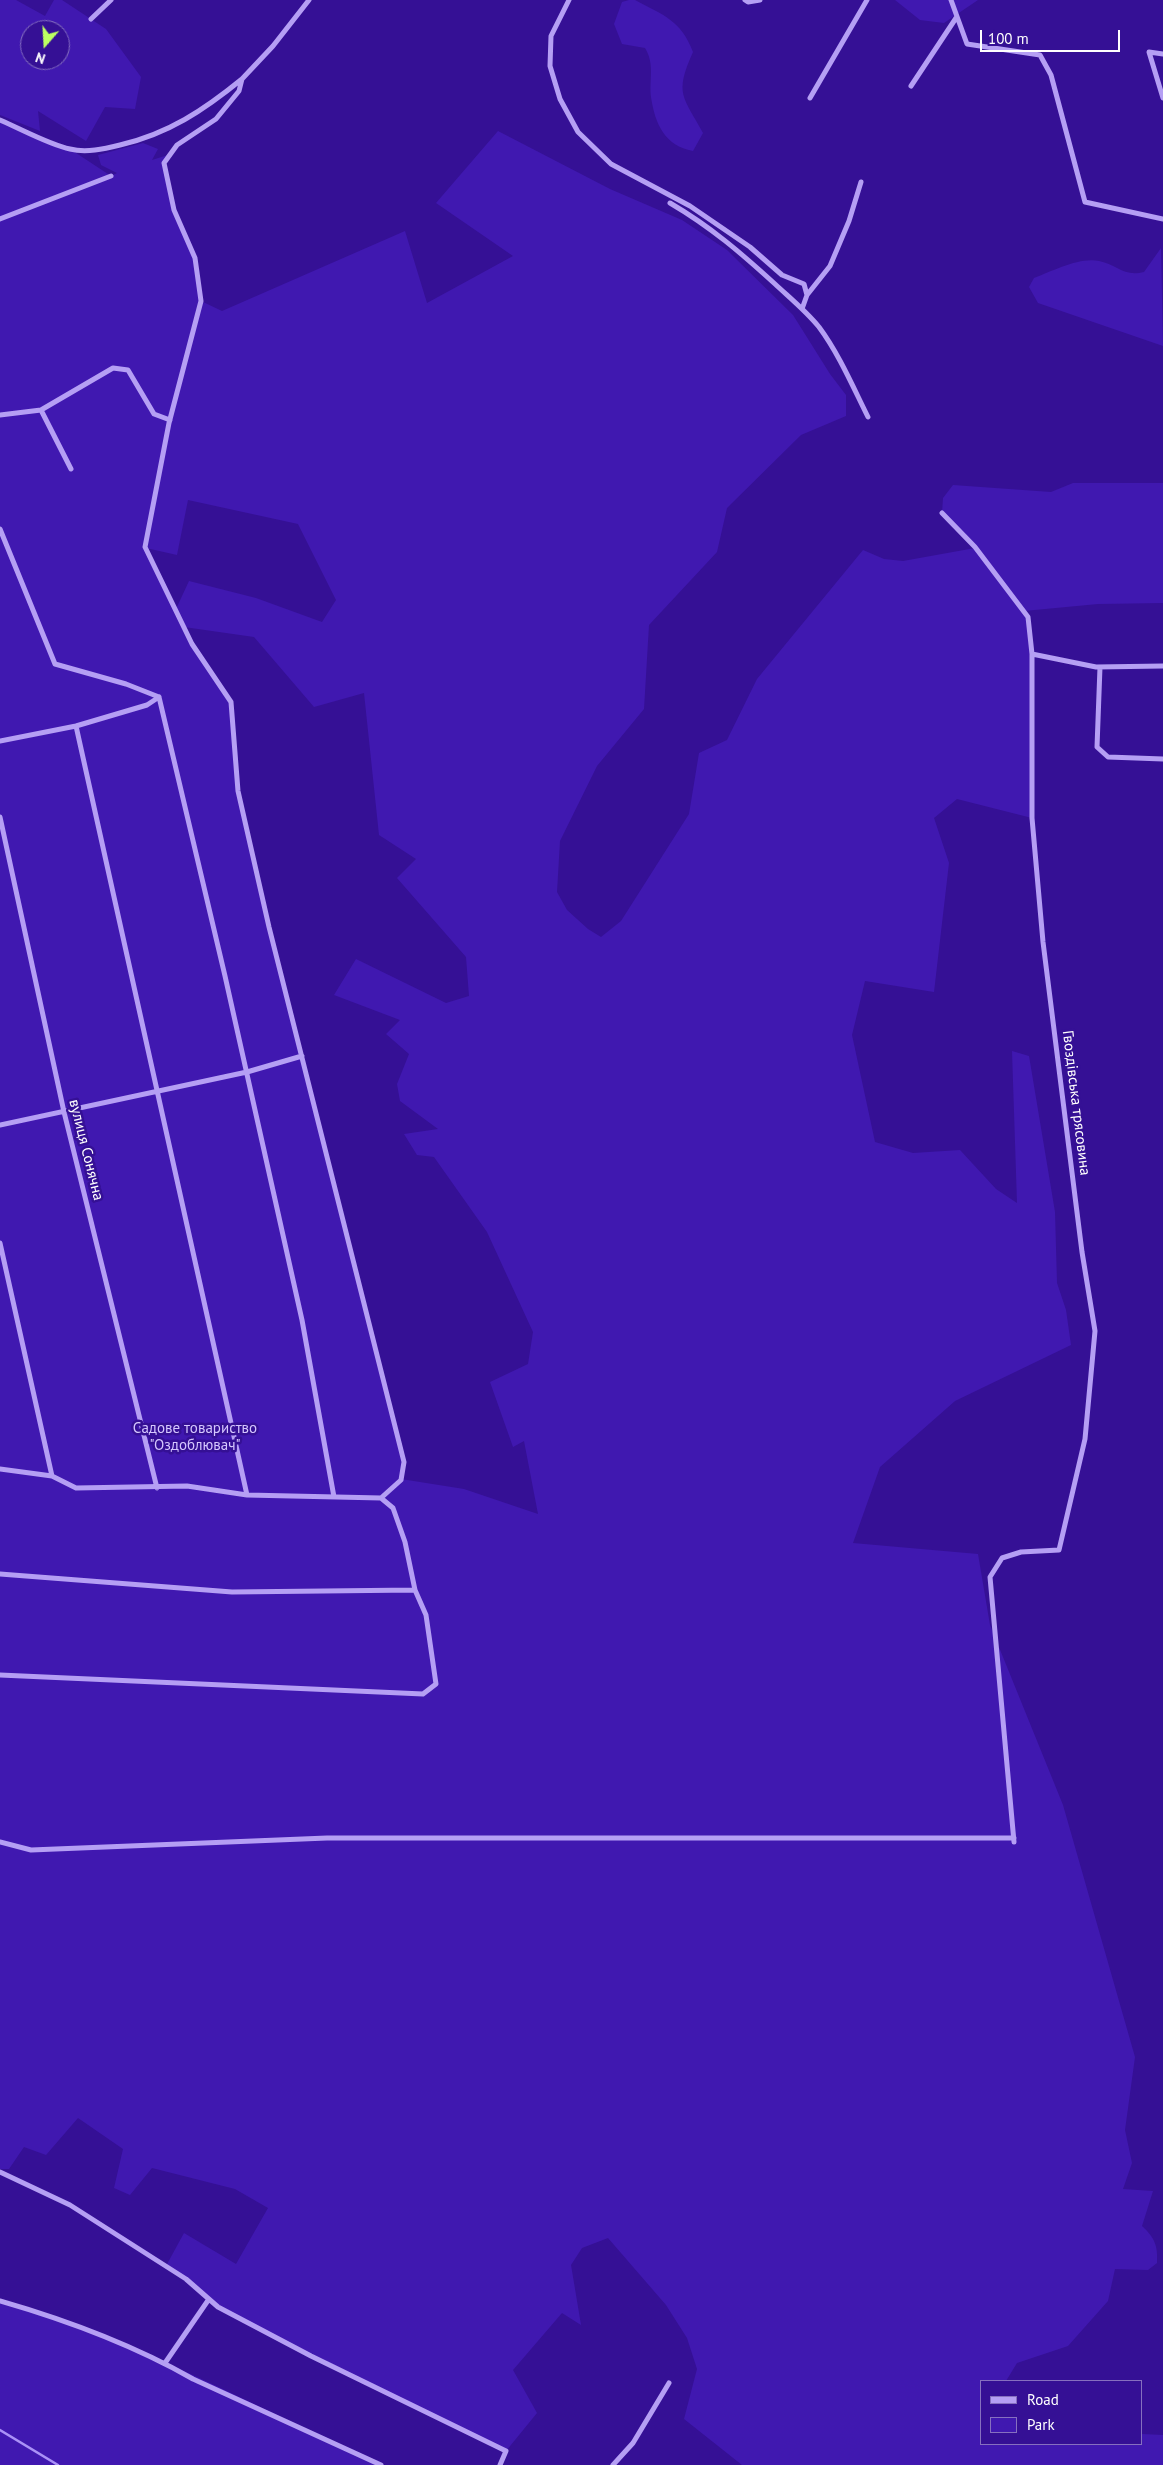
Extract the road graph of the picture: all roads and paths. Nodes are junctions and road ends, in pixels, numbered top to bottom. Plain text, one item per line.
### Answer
1 (112, 0) edge
2 (308, 0) edge
3 (570, 0) edge
4 (744, 0) edge
5 (760, 0) edge
6 (867, 0) edge
7 (951, 0) edge
8 (956, 18) junction
9 (91, 19) dead end
10 (1163, 54) edge
11 (242, 79) junction
12 (911, 86) dead end
13 (810, 98) dead end
14 (1163, 98) edge
15 (0, 120) edge
16 (110, 176) dead end
17 (861, 182) dead end
18 (670, 204) dead end
19 (0, 219) edge
20 (1163, 219) edge
21 (807, 295) junction
22 (802, 309) junction
23 (41, 410) junction
24 (0, 415) edge
25 (868, 417) dead end
26 (170, 420) junction
27 (71, 469) dead end
28 (942, 513) dead end
29 (0, 529) edge
30 (1032, 654) junction
31 (1163, 666) edge
32 (1100, 667) junction
33 (159, 697) junction
34 (76, 726) junction
35 (0, 741) edge
36 (1163, 759) edge
37 (0, 817) edge
38 (302, 1056) junction
39 (246, 1072) junction
40 (156, 1091) junction
41 (64, 1112) junction
42 (0, 1125) edge
43 (0, 1243) edge
44 (0, 1469) edge
45 (52, 1476) junction
46 (157, 1488) junction
47 (247, 1495) junction
48 (334, 1497) junction
49 (381, 1498) junction
50 (0, 1574) edge
51 (415, 1590) junction
52 (0, 1675) edge
53 (0, 1842) edge
54 (0, 2172) edge
55 (209, 2299) junction
56 (0, 2301) edge
57 (165, 2363) junction
58 (668, 2383) dead end
59 (381, 2465) edge
60 (500, 2465) edge
61 (612, 2465) edge

1 - 9 street
2 - 11 street
3 - 21 street
4 - 5 street
6 - 13 street
7 - 8 street
8 - 12 street
8 - 20 street
10 - 14 street
11 - 15 street
11 - 26 street
16 - 19 street
17 - 21 street
18 - 22 street
21 - 22 street
22 - 25 street
23 - 24 street
23 - 26 street
23 - 27 street
26 - 38 street
28 - 30 street, Гвоздівська трясовина
29 - 33 street
30 - 32 street
30 - 53 street, Гвоздівська трясовина
31 - 32 street
32 - 36 street
33 - 34 street
33 - 39 street
34 - 35 street
34 - 40 street
37 - 41 street, вулиця Сонячна
38 - 39 street
38 - 49 street
39 - 40 street
39 - 48 street
40 - 41 street
40 - 47 street
41 - 42 street
41 - 46 street, вулиця Сонячна
43 - 45 street
44 - 45 street
45 - 46 street
46 - 47 street
47 - 48 street
48 - 49 street
49 - 51 street
50 - 51 street
51 - 52 street
54 - 55 street
55 - 57 street
55 - 60 street
56 - 57 street
57 - 59 street
58 - 61 street

